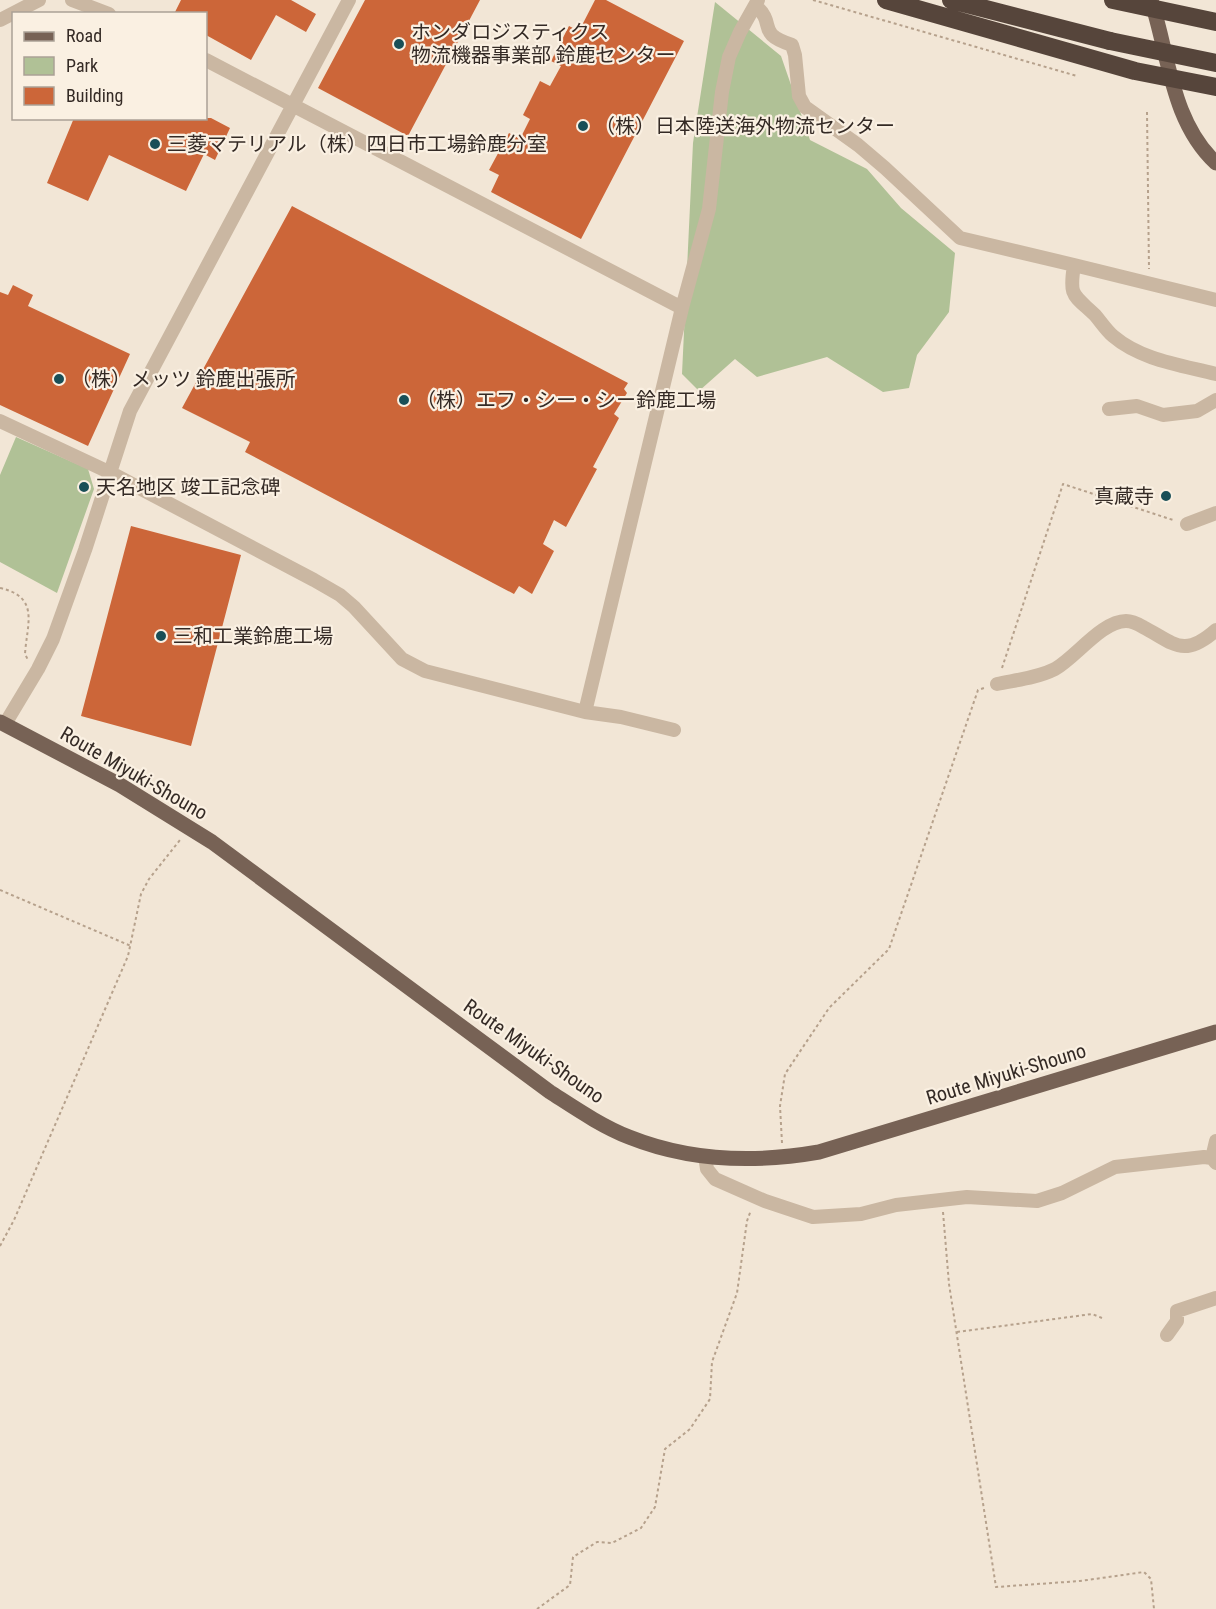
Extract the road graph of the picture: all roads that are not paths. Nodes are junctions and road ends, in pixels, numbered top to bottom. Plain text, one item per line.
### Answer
1 (39, 0) edge
2 (72, 0) edge
3 (349, 0) edge
4 (886, 0) edge
5 (951, 0) edge
6 (1113, 0) edge
7 (757, 3) edge
8 (1153, 5) edge
9 (16, 12) edge
10 (104, 12) edge
11 (1216, 22) edge
12 (207, 61) edge
13 (1216, 63) edge
14 (1171, 78) junction
15 (1216, 87) edge
16 (293, 105) junction
17 (1216, 163) edge
18 (1074, 265) junction
19 (1216, 300) edge
20 (682, 308) junction
21 (1216, 374) edge
22 (1216, 400) edge
23 (1109, 409) dead end
24 (0, 421) edge
25 (111, 473) junction
26 (1216, 513) edge
27 (1187, 524) road end
28 (1216, 630) edge
29 (997, 684) road end
30 (585, 712) junction
31 (3, 723) edge
32 (674, 729) dead end
33 (1216, 1032) edge
34 (1216, 1141) edge
35 (705, 1156) junction
36 (1214, 1160) edge
37 (1216, 1298) edge
38 (1167, 1335) dead end

1 - 9 street
2 - 10 street
3 - 16 street
4 - 14 highway
5 - 13 highway, bridge
6 - 8 highway
7 - 18 street
7 - 20 street
8 - 11 highway
8 - 14 main road
12 - 16 street
14 - 15 highway
14 - 17 main road
16 - 20 street
16 - 25 street
18 - 19 street
18 - 21 street
20 - 30 street
22 - 23 street
24 - 25 street
25 - 30 street
25 - 31 street
26 - 27 street
28 - 29 street
30 - 32 street
31 - 35 main road, Route Miyuki-Shouno
33 - 35 main road, Route Miyuki-Shouno
34 - 36 street
35 - 36 street
37 - 38 street

